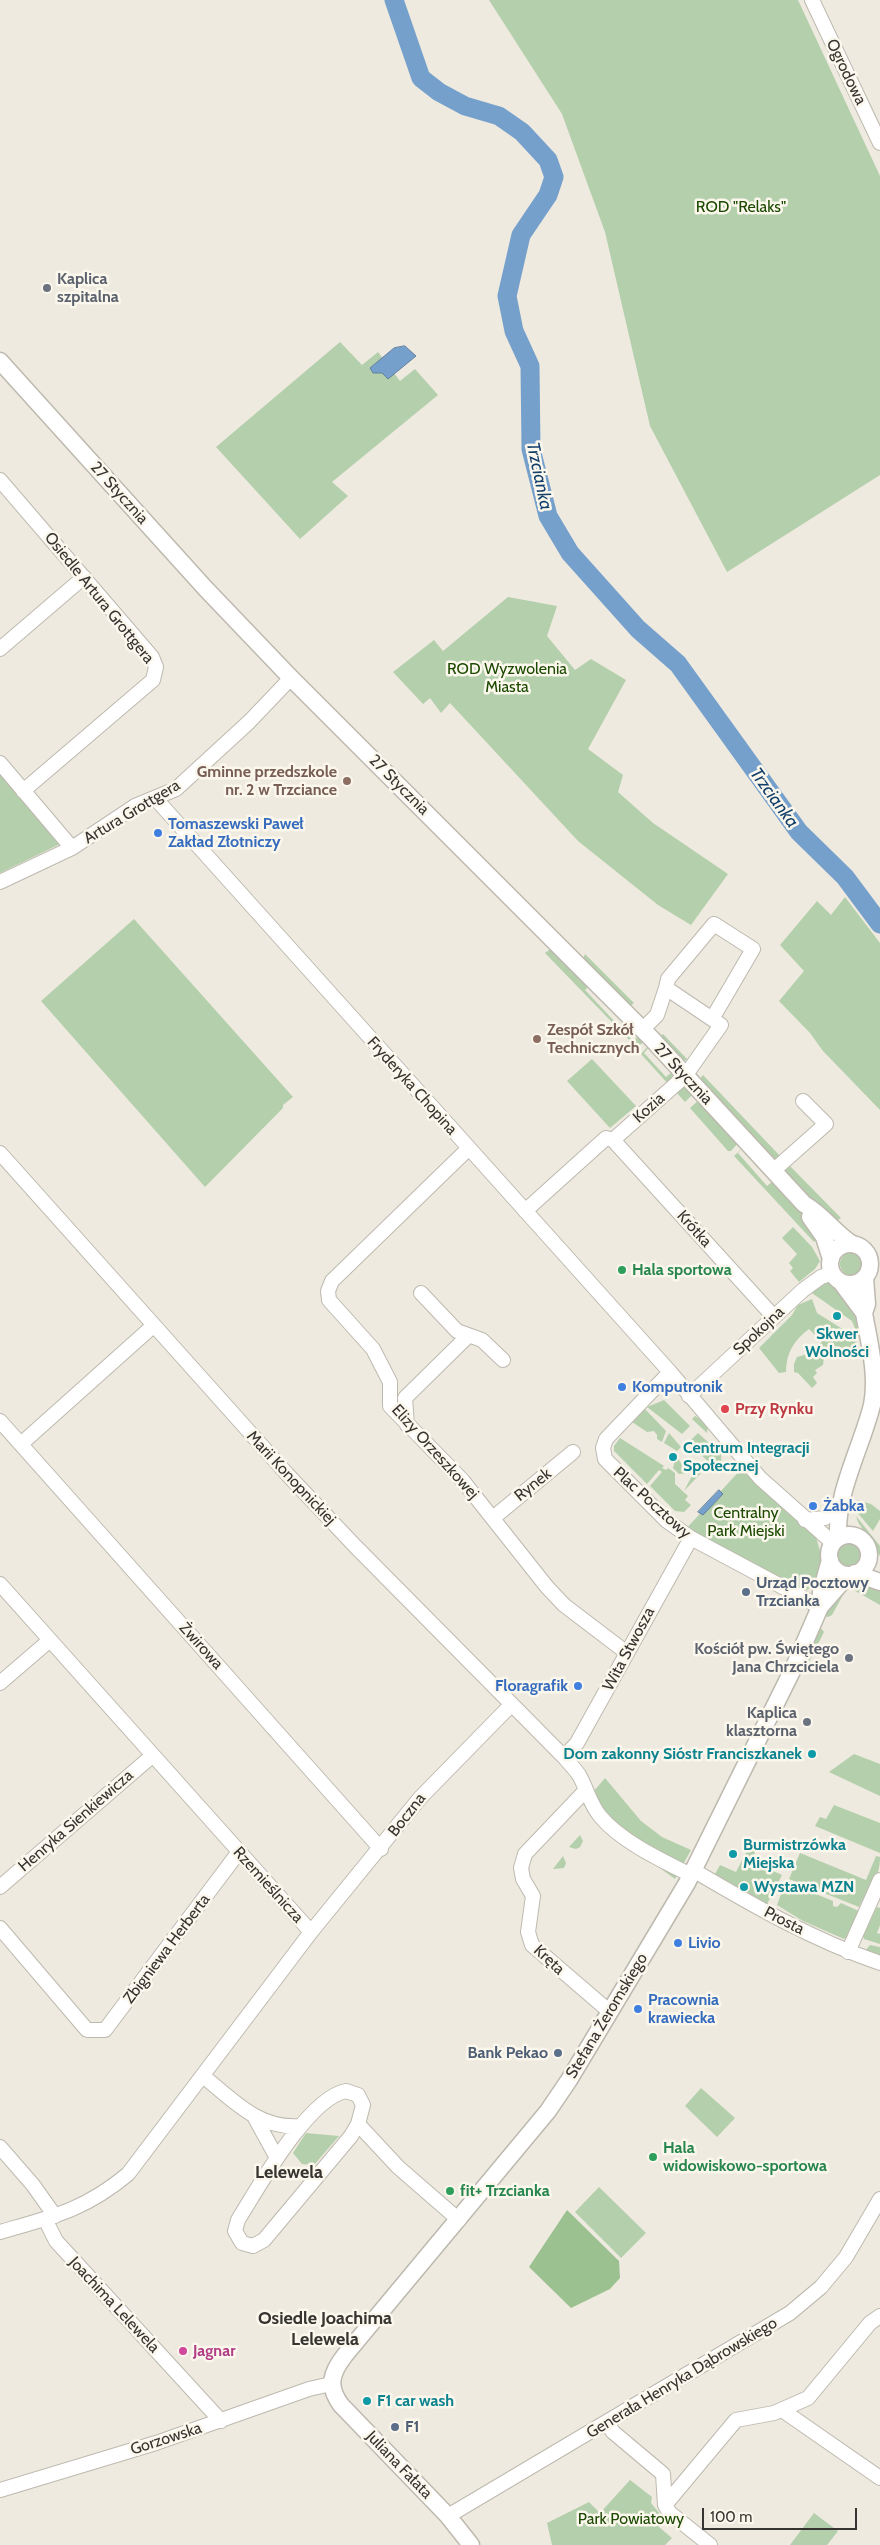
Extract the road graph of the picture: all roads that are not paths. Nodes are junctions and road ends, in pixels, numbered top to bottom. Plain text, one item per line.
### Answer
1 (812, 0) edge
2 (880, 143) edge
3 (0, 361) edge
4 (0, 480) edge
5 (84, 577) junction
6 (0, 649) edge
7 (291, 678) junction
8 (0, 763) edge
9 (23, 791) junction
10 (155, 798) junction
11 (72, 848) junction
12 (0, 882) edge
13 (666, 988) junction
14 (712, 1019) junction
15 (642, 1030) junction
16 (685, 1076) junction
17 (803, 1101) dead end
18 (613, 1140) junction
19 (468, 1149) junction
20 (0, 1153) edge
21 (773, 1171) junction
22 (804, 1204) junction
23 (525, 1211) junction
24 (865, 1247) edge
25 (871, 1270) edge
26 (835, 1271) junction
27 (421, 1294) dead end
28 (864, 1313) junction
29 (774, 1317) junction
30 (153, 1326) junction
31 (468, 1336) junction
32 (503, 1360) dead end
33 (670, 1372) junction
34 (877, 1381) edge
35 (390, 1382) junction
36 (689, 1396) junction
37 (405, 1398) junction
38 (876, 1400) edge
39 (0, 1421) edge
40 (407, 1425) junction
41 (21, 1444) junction
42 (573, 1452) dead end
43 (844, 1500) junction
44 (493, 1518) junction
45 (806, 1520) junction
46 (857, 1536) junction
47 (690, 1538) junction
48 (835, 1540) junction
49 (874, 1558) edge
50 (830, 1560) junction
51 (852, 1574) junction
52 (880, 1582) edge
53 (0, 1584) edge
54 (820, 1606) junction
55 (50, 1640) junction
56 (627, 1653) junction
57 (0, 1683) edge
58 (511, 1705) junction
59 (152, 1756) junction
60 (564, 1757) junction
61 (583, 1793) junction
62 (381, 1849) junction
63 (238, 1853) junction
64 (692, 1873) junction
65 (880, 1880) edge
66 (0, 1887) edge
67 (876, 1898) edge
68 (0, 1928) edge
69 (311, 1932) junction
70 (848, 1952) junction
71 (880, 1962) edge
72 (610, 2012) junction
73 (203, 2076) junction
74 (255, 2118) junction
75 (358, 2124) junction
76 (299, 2126) junction
77 (0, 2147) edge
78 (277, 2158) junction
79 (878, 2206) edge
80 (50, 2218) junction
81 (459, 2220) junction
82 (0, 2232) edge
83 (880, 2316) edge
84 (330, 2384) junction
85 (782, 2410) junction
86 (221, 2421) junction
87 (607, 2423) junction
88 (877, 2471) edge
89 (0, 2490) edge
90 (664, 2505) junction
91 (448, 2516) junction
92 (471, 2545) edge
93 (710, 2545) edge

1 - 2 street, Ogrodowa
3 - 7 main road, 27 Stycznia
4 - 5 street, Osiedle Artura Grottgera
5 - 6 street
5 - 9 street, Osiedle Artura Grottgera
7 - 10 street, Artura Grottgera
7 - 15 main road, 27 Stycznia
8 - 9 street
9 - 11 street
10 - 11 street, Artura Grottgera
10 - 19 street, Fryderyka Chopina
11 - 12 street, Artura Grottgera
13 - 14 street
13 - 14 street
13 - 15 street
14 - 16 street, Kozia
15 - 16 main road, 27 Stycznia
16 - 18 street, Kozia
16 - 21 main road, 27 Stycznia
17 - 21 street
18 - 23 street, Kozia
18 - 29 street, Krótka
19 - 23 street, Fryderyka Chopina
19 - 35 street, Elizy Orzeszkowej
20 - 30 street, Marii Konopnickiej
21 - 22 main road, 27 Stycznia
22 - 24 main road, 27 Stycznia
22 - 26 main road, 27 Stycznia
23 - 33 street, Fryderyka Chopina
24 - 25 main road
24 - 26 main road
25 - 26 main road
25 - 28 main road
26 - 28 main road, 27 Stycznia
26 - 29 street, Spokojna
27 - 31 street
28 - 34 main road
29 - 36 street, Spokojna
30 - 41 street
30 - 58 street, Marii Konopnickiej
31 - 32 street
31 - 37 street
33 - 36 street
33 - 47 street, Plac Pocztowy
34 - 38 main road
35 - 37 street
35 - 40 street, Elizy Orzeszkowej
36 - 45 street
37 - 40 street
38 - 43 main road
39 - 41 street, Żwirowa
40 - 44 street, Elizy Orzeszkowej
41 - 62 street, Żwirowa
42 - 44 street, Rynek
43 - 45 street
43 - 46 main road
43 - 48 main road
44 - 56 street, Elizy Orzeszkowej
45 - 48 street
46 - 48 main road
46 - 49 main road
47 - 54 street, Plac Pocztowy
47 - 56 street, Wita Stwosza
48 - 50 main road
49 - 51 main road
50 - 51 main road
50 - 54 main road, Stefana Żeromskiego
51 - 52 main road
51 - 54 main road, Stefana Żeromskiego
53 - 55 street, Rzemieślnicza
54 - 64 main road, Stefana Żeromskiego
55 - 57 street
55 - 59 street, Rzemieślnicza
56 - 60 street, Wita Stwosza
58 - 60 street, Marii Konopnickiej
58 - 62 street, Boczna
59 - 63 street, Rzemieślnicza
59 - 66 street, Henryka Sienkiewicza
60 - 61 street, Marii Konopnickiej
61 - 64 street, Prosta
61 - 72 street, Kręta
62 - 69 street, Boczna
63 - 68 street, Zbigniewa Herberta
63 - 69 street, Rzemieślnicza
64 - 70 street, Prosta
64 - 72 main road, Stefana Żeromskiego
65 - 67 street
67 - 70 street
69 - 73 street, Rzemieślnicza
70 - 71 street, Prosta
72 - 81 main road, Stefana Żeromskiego
73 - 74 street
73 - 80 street, Rzemieślnicza
74 - 76 street
74 - 78 street
75 - 76 street
75 - 78 street
75 - 81 street
76 - 78 street
77 - 80 street, Joachima Lelewela
79 - 87 street, Generała Henryka Dąbrowskiego
80 - 82 street
80 - 86 street, Joachima Lelewela
81 - 84 main road, Stefana Żeromskiego
83 - 85 street
84 - 86 street, Gorzowska
84 - 91 main road, Juliana Fałata
85 - 88 street
85 - 90 street
86 - 89 street, Gorzowska
87 - 90 street
87 - 91 street, Generała Henryka Dąbrowskiego
90 - 93 street
91 - 92 main road, Juliana Fałata

